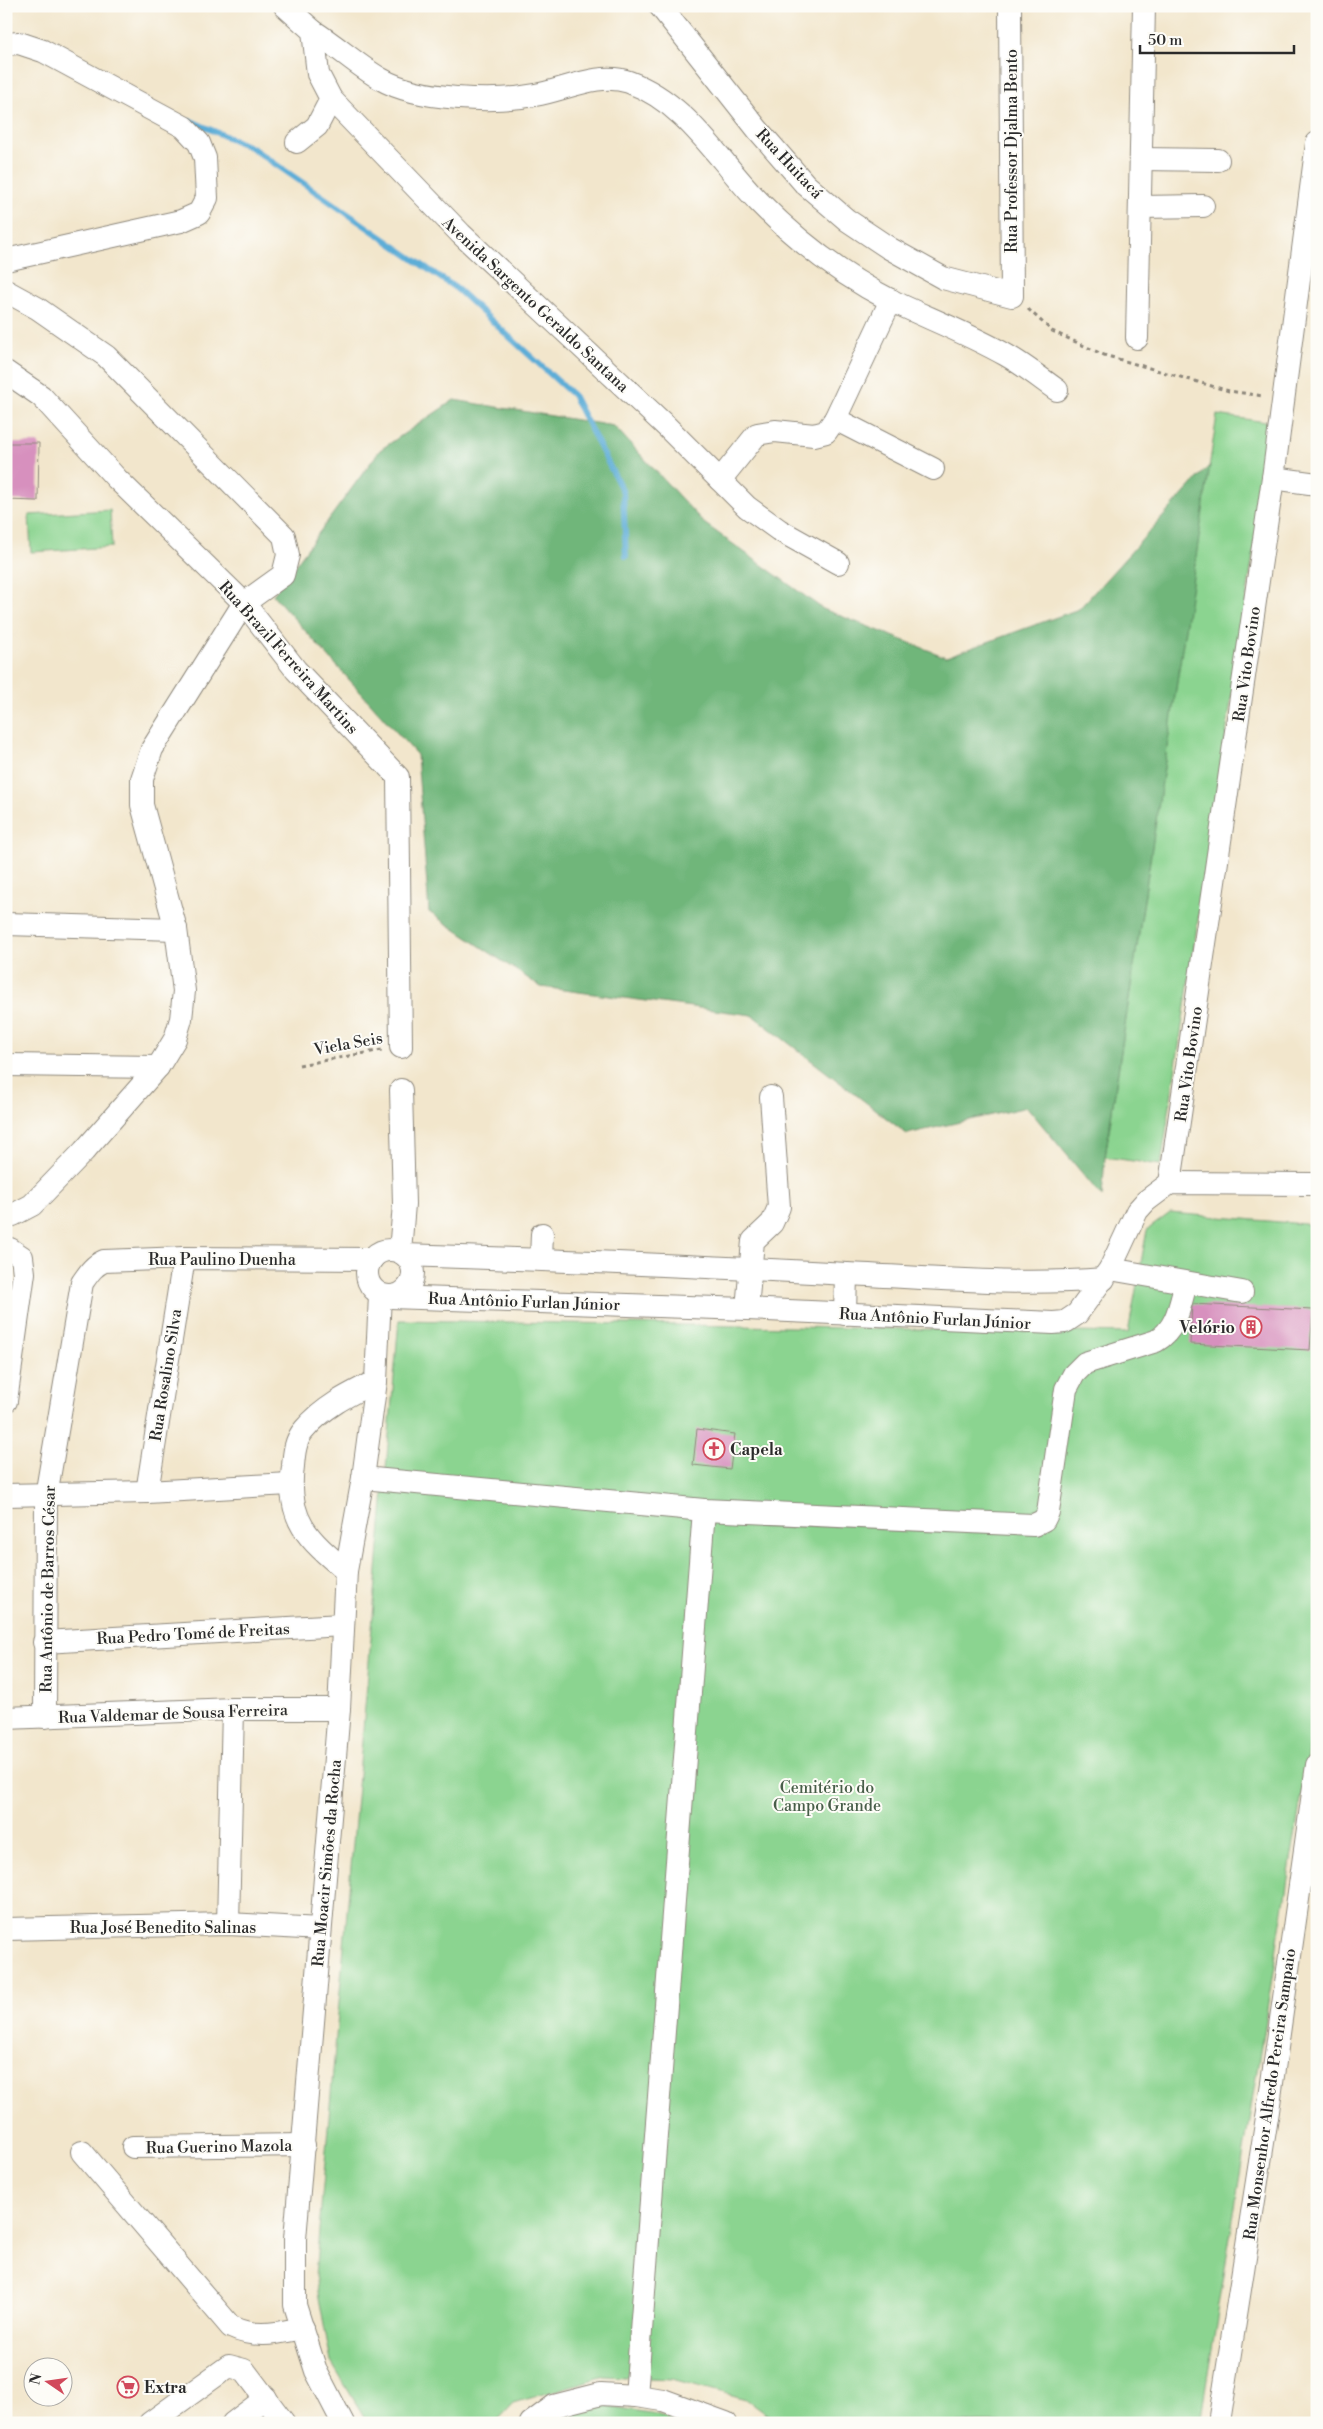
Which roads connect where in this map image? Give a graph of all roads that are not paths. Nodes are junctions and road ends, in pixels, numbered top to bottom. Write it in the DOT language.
graph roads {
  1 [pos="285,6"];
  2 [pos="660,6"];
  3 [pos="1010,6"];
  4 [pos="1144,6"];
  5 [pos="313,31"];
  6 [pos="6,44"];
  7 [pos="331,99"];
  8 [pos="297,142"];
  9 [pos="1317,143"];
  10 [pos="1141,159"];
  11 [pos="1218,160"];
  12 [pos="1203,206"];
  13 [pos="1140,207"];
  14 [pos="6,260"];
  15 [pos="6,291"];
  16 [pos="1012,296"];
  17 [pos="891,300"];
  18 [pos="1137,338"];
  19 [pos="6,372"];
  20 [pos="1057,390"];
  21 [pos="835,419"];
  22 [pos="932,469"];
  23 [pos="1273,478"];
  24 [pos="720,480"];
  25 [pos="1317,484"];
  26 [pos="838,563"];
  27 [pos="244,603"];
  28 [pos="6,924"];
  29 [pos="176,929"];
  30 [pos="401,1047"];
  31 [pos="6,1065"];
  32 [pos="158,1067"];
  33 [pos="401,1090"];
  34 [pos="771,1097"];
  35 [pos="1170,1183"];
  36 [pos="1317,1184"];
  37 [pos="6,1216"];
  38 [pos="542,1234"];
  39 [pos="6,1250"];
  40 [pos="402,1254"];
  41 [pos="184,1258"];
  42 [pos="372,1259"];
  43 [pos="541,1259"];
  44 [pos="750,1270"];
  45 [pos="846,1274"];
  46 [pos="1107,1274"];
  47 [pos="82,1283"];
  48 [pos="1186,1284"];
  49 [pos="1242,1292"];
  50 [pos="385,1296"];
  51 [pos="747,1309"];
  52 [pos="845,1314"];
  53 [pos="376,1381"];
  54 [pos="6,1401"];
  55 [pos="363,1478"];
  56 [pos="290,1484"];
  57 [pos="147,1492"];
  58 [pos="6,1495"];
  59 [pos="46,1496"];
  60 [pos="704,1510"];
  61 [pos="346,1571"];
  62 [pos="342,1625"];
  63 [pos="44,1642"];
  64 [pos="233,1709"];
  65 [pos="339,1709"];
  66 [pos="6,1718"];
  67 [pos="46,1718"];
  68 [pos="1317,1765"];
  69 [pos="228,1924"];
  70 [pos="6,1929"];
  71 [pos="320,1929"];
  72 [pos="304,2145"];
  73 [pos="133,2147"];
  74 [pos="82,2152"];
  75 [pos="303,2328"];
  76 [pos="636,2396"];
  77 [pos="266,2398"];
  78 [pos="150,2423"];
  79 [pos="232,2423"];
  80 [pos="284,2423"];
  81 [pos="343,2423"];
  82 [pos="531,2423"];
  83 [pos="726,2423"];
  84 [pos="1219,2423"];
  1 -- 5 [label="street"];
  2 -- 16 [label="street, Rua Huitacá"];
  3 -- 16 [label="street, Rua Professor Djalma Bento"];
  4 -- 10 [label="street"];
  5 -- 7 [label="street, Avenida Sargento Geraldo Santana"];
  5 -- 17 [label="street"];
  6 -- 14 [label="street"];
  7 -- 8 [label="street"];
  7 -- 24 [label="street, Avenida Sargento Geraldo Santana"];
  9 -- 23 [label="street, Rua Vito Bovino"];
  10 -- 11 [label="street"];
  10 -- 13 [label="street"];
  12 -- 13 [label="street"];
  13 -- 18 [label="street"];
  15 -- 27 [label="street"];
  17 -- 20 [label="street"];
  17 -- 21 [label="street"];
  19 -- 27 [label="street, Rua Brazil Ferreira Martins"];
  21 -- 22 [label="street"];
  21 -- 24 [label="street"];
  23 -- 25 [label="street"];
  23 -- 35 [label="street, Rua Vito Bovino"];
  24 -- 26 [label="street, Avenida Sargento Geraldo Santana"];
  27 -- 29 [label="street"];
  27 -- 30 [label="street, Rua Brazil Ferreira Martins"];
  28 -- 29 [label="street"];
  29 -- 32 [label="street"];
  31 -- 32 [label="street"];
  32 -- 37 [label="street"];
  33 -- 40 [label="street"];
  34 -- 44 [label="street"];
  35 -- 36 [label="street"];
  35 -- 46 [label="street, Rua Antônio Furlan Júnior"];
  38 -- 43 [label="street"];
  39 -- 54 [label="street"];
  40 -- 42 [label="street"];
  40 -- 43 [label="street"];
  40 -- 50 [label="street"];
  41 -- 42 [label="street, Rua Paulino Duenha"];
  41 -- 47 [label="street, Rua Paulino Duenha"];
  41 -- 57 [label="street, Rua Rosalino Silva"];
  42 -- 50 [label="street"];
  43 -- 44 [label="street"];
  44 -- 45 [label="street"];
  44 -- 51 [label="street"];
  45 -- 46 [label="street"];
  45 -- 52 [label="street"];
  46 -- 48 [label="street"];
  46 -- 52 [label="street, Rua Antônio Furlan Júnior"];
  47 -- 59 [label="street, Rua Antônio de Barros César"];
  48 -- 49 [label="street"];
  48 -- 60 [label="street"];
  50 -- 51 [label="street, Rua Antônio Furlan Júnior"];
  50 -- 53 [label="street, Rua Moacir Simões da Rocha"];
  51 -- 52 [label="street, Rua Antônio Furlan Júnior"];
  53 -- 55 [label="street, Rua Moacir Simões da Rocha"];
  53 -- 56 [label="street"];
  55 -- 60 [label="street"];
  55 -- 61 [label="street, Rua Moacir Simões da Rocha"];
  56 -- 57 [label="street"];
  56 -- 61 [label="street"];
  57 -- 59 [label="street"];
  58 -- 59 [label="street"];
  59 -- 63 [label="street, Rua Antônio de Barros César"];
  60 -- 76 [label="street"];
  61 -- 62 [label="street, Rua Moacir Simões da Rocha"];
  62 -- 63 [label="street, Rua Pedro Tomé de Freitas"];
  62 -- 65 [label="street, Rua Moacir Simões da Rocha"];
  63 -- 67 [label="street, Rua Antônio de Barros César"];
  64 -- 65 [label="street, Rua Valdemar de Sousa Ferreira"];
  64 -- 67 [label="street, Rua Valdemar de Sousa Ferreira"];
  64 -- 69 [label="street"];
  65 -- 71 [label="street, Rua Moacir Simões da Rocha"];
  66 -- 67 [label="street, Rua Valdemar de Sousa Ferreira"];
  68 -- 84 [label="street, Rua Monsenhor Alfredo Pereira Sampaio"];
  69 -- 70 [label="street, Rua José Benedito Salinas"];
  69 -- 71 [label="street, Rua José Benedito Salinas"];
  71 -- 72 [label="street, Rua Moacir Simões da Rocha"];
  72 -- 73 [label="street, Rua Guerino Mazola"];
  72 -- 75 [label="street, Rua Moacir Simões da Rocha"];
  74 -- 75 [label="street"];
  75 -- 81 [label="street, Rua Moacir Simões da Rocha"];
  76 -- 82 [label="street"];
  76 -- 83 [label="street"];
  77 -- 78 [label="street"];
  77 -- 79 [label="street"];
  77 -- 80 [label="street"];
}
